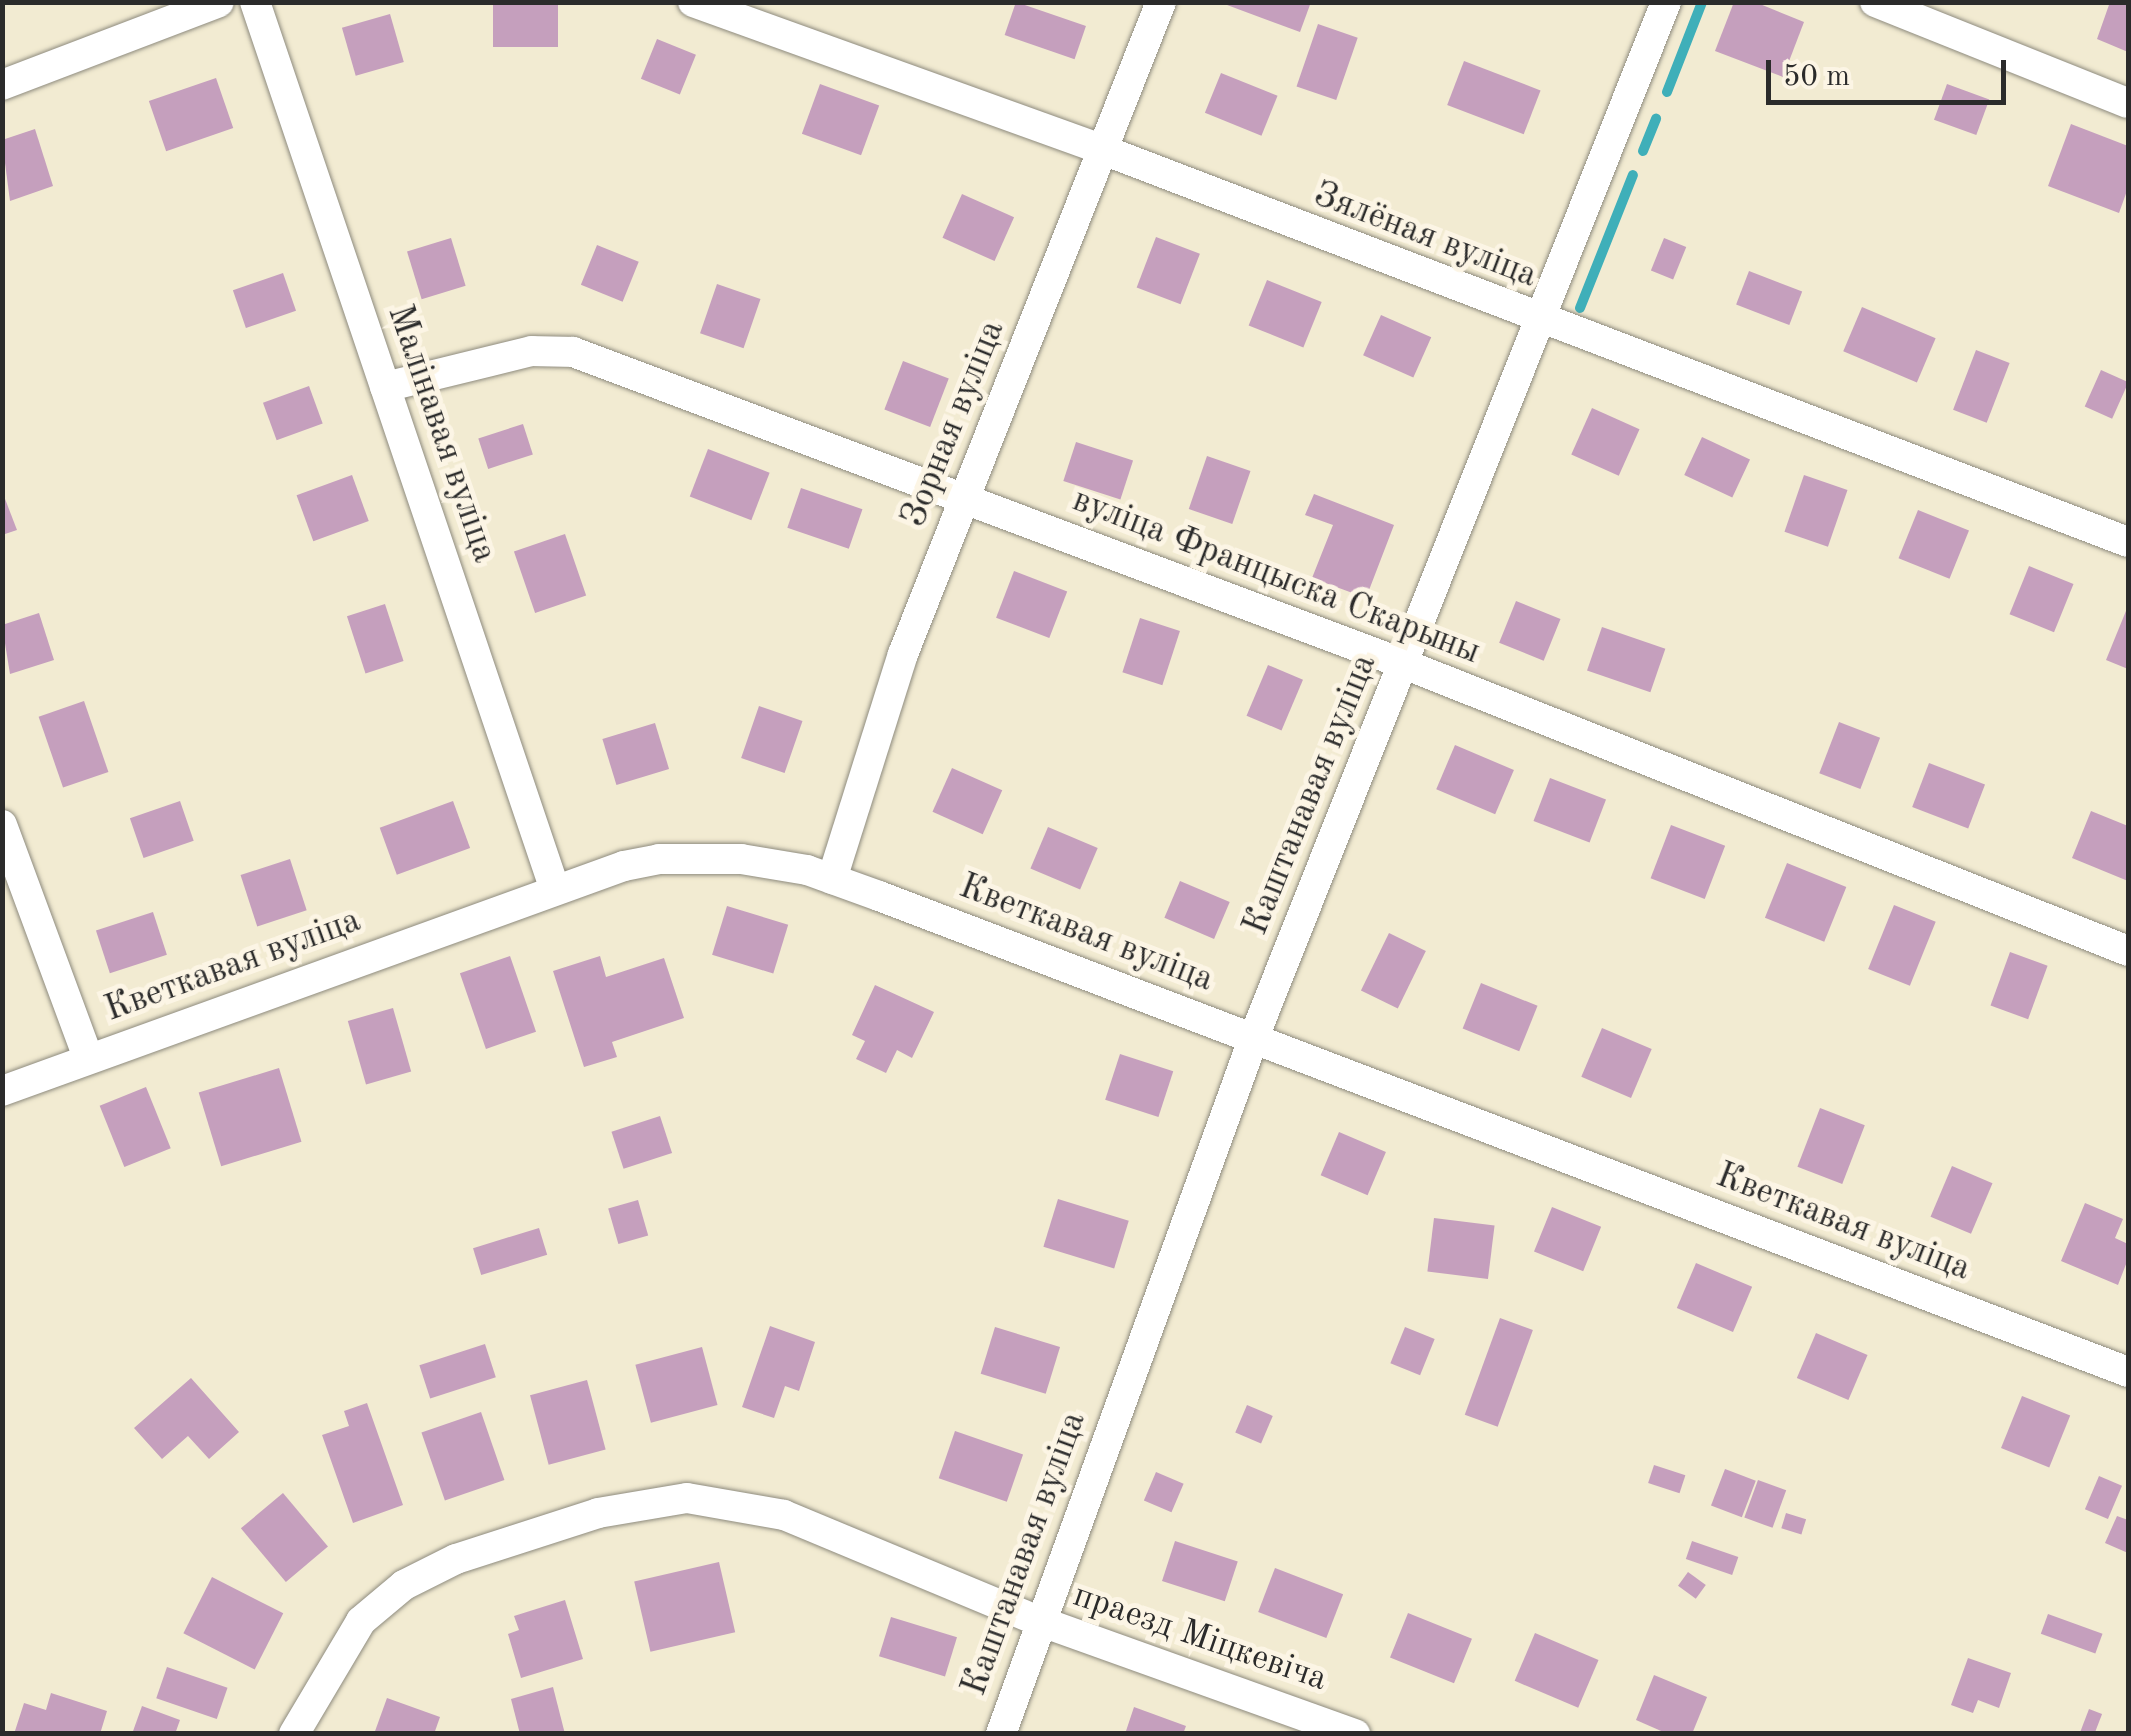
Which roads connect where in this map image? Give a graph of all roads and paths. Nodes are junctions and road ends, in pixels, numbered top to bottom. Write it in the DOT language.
graph roads {
  1 [pos="220,2"];
  2 [pos="255,2"];
  3 [pos="692,2"];
  4 [pos="1161,2"];
  5 [pos="1666,2"];
  6 [pos="1875,2"];
  7 [pos="2,85"];
  8 [pos="2128,102"];
  9 [pos="1106,152"];
  10 [pos="1538,320"];
  11 [pos="385,387"];
  12 [pos="963,498"];
  13 [pos="2128,542"];
  14 [pos="1404,664"];
  15 [pos="2,825"];
  16 [pos="832,879"];
  17 [pos="555,890"];
  18 [pos="2128,951"];
  19 [pos="1254,1037"];
  20 [pos="88,1058"];
  21 [pos="2,1091"];
  22 [pos="2128,1372"];
  23 [pos="1039,1621"];
  24 [pos="294,1734"];
  25 [pos="1002,1734"];
  26 [pos="1355,1734"];
  1 -- 7 [label="street"];
  2 -- 11 [label="street, Малінавая вуліца"];
  3 -- 9 [label="street, Зялёная вуліца"];
  4 -- 9 [label="street, Зорная вуліца"];
  5 -- 10 [label="street, Каштанавая вуліца"];
  6 -- 8 [label="street"];
  9 -- 10 [label="street, Зялёная вуліца"];
  9 -- 12 [label="street, Зорная вуліца"];
  10 -- 13 [label="street, Зялёная вуліца"];
  10 -- 14 [label="street, Каштанавая вуліца"];
  11 -- 12 [label="street, вуліца Францыска Скарыны"];
  11 -- 17 [label="street, Малінавая вуліца"];
  12 -- 14 [label="street, вуліца Францыска Скарыны"];
  12 -- 16 [label="street, Зорная вуліца"];
  14 -- 18 [label="street, вуліца Францыска Скарыны"];
  14 -- 19 [label="street, Каштанавая вуліца"];
  15 -- 20 [label="street"];
  16 -- 17 [label="street, Кветкавая вуліца"];
  16 -- 19 [label="street, Кветкавая вуліца"];
  17 -- 20 [label="street, Кветкавая вуліца"];
  19 -- 22 [label="street, Кветкавая вуліца"];
  19 -- 23 [label="street, Каштанавая вуліца"];
  20 -- 21 [label="street, Кветкавая вуліца"];
  23 -- 24 [label="street, праезд Міцкевіча"];
  23 -- 25 [label="street, Каштанавая вуліца"];
  23 -- 26 [label="street, праезд Міцкевіча"];
}
